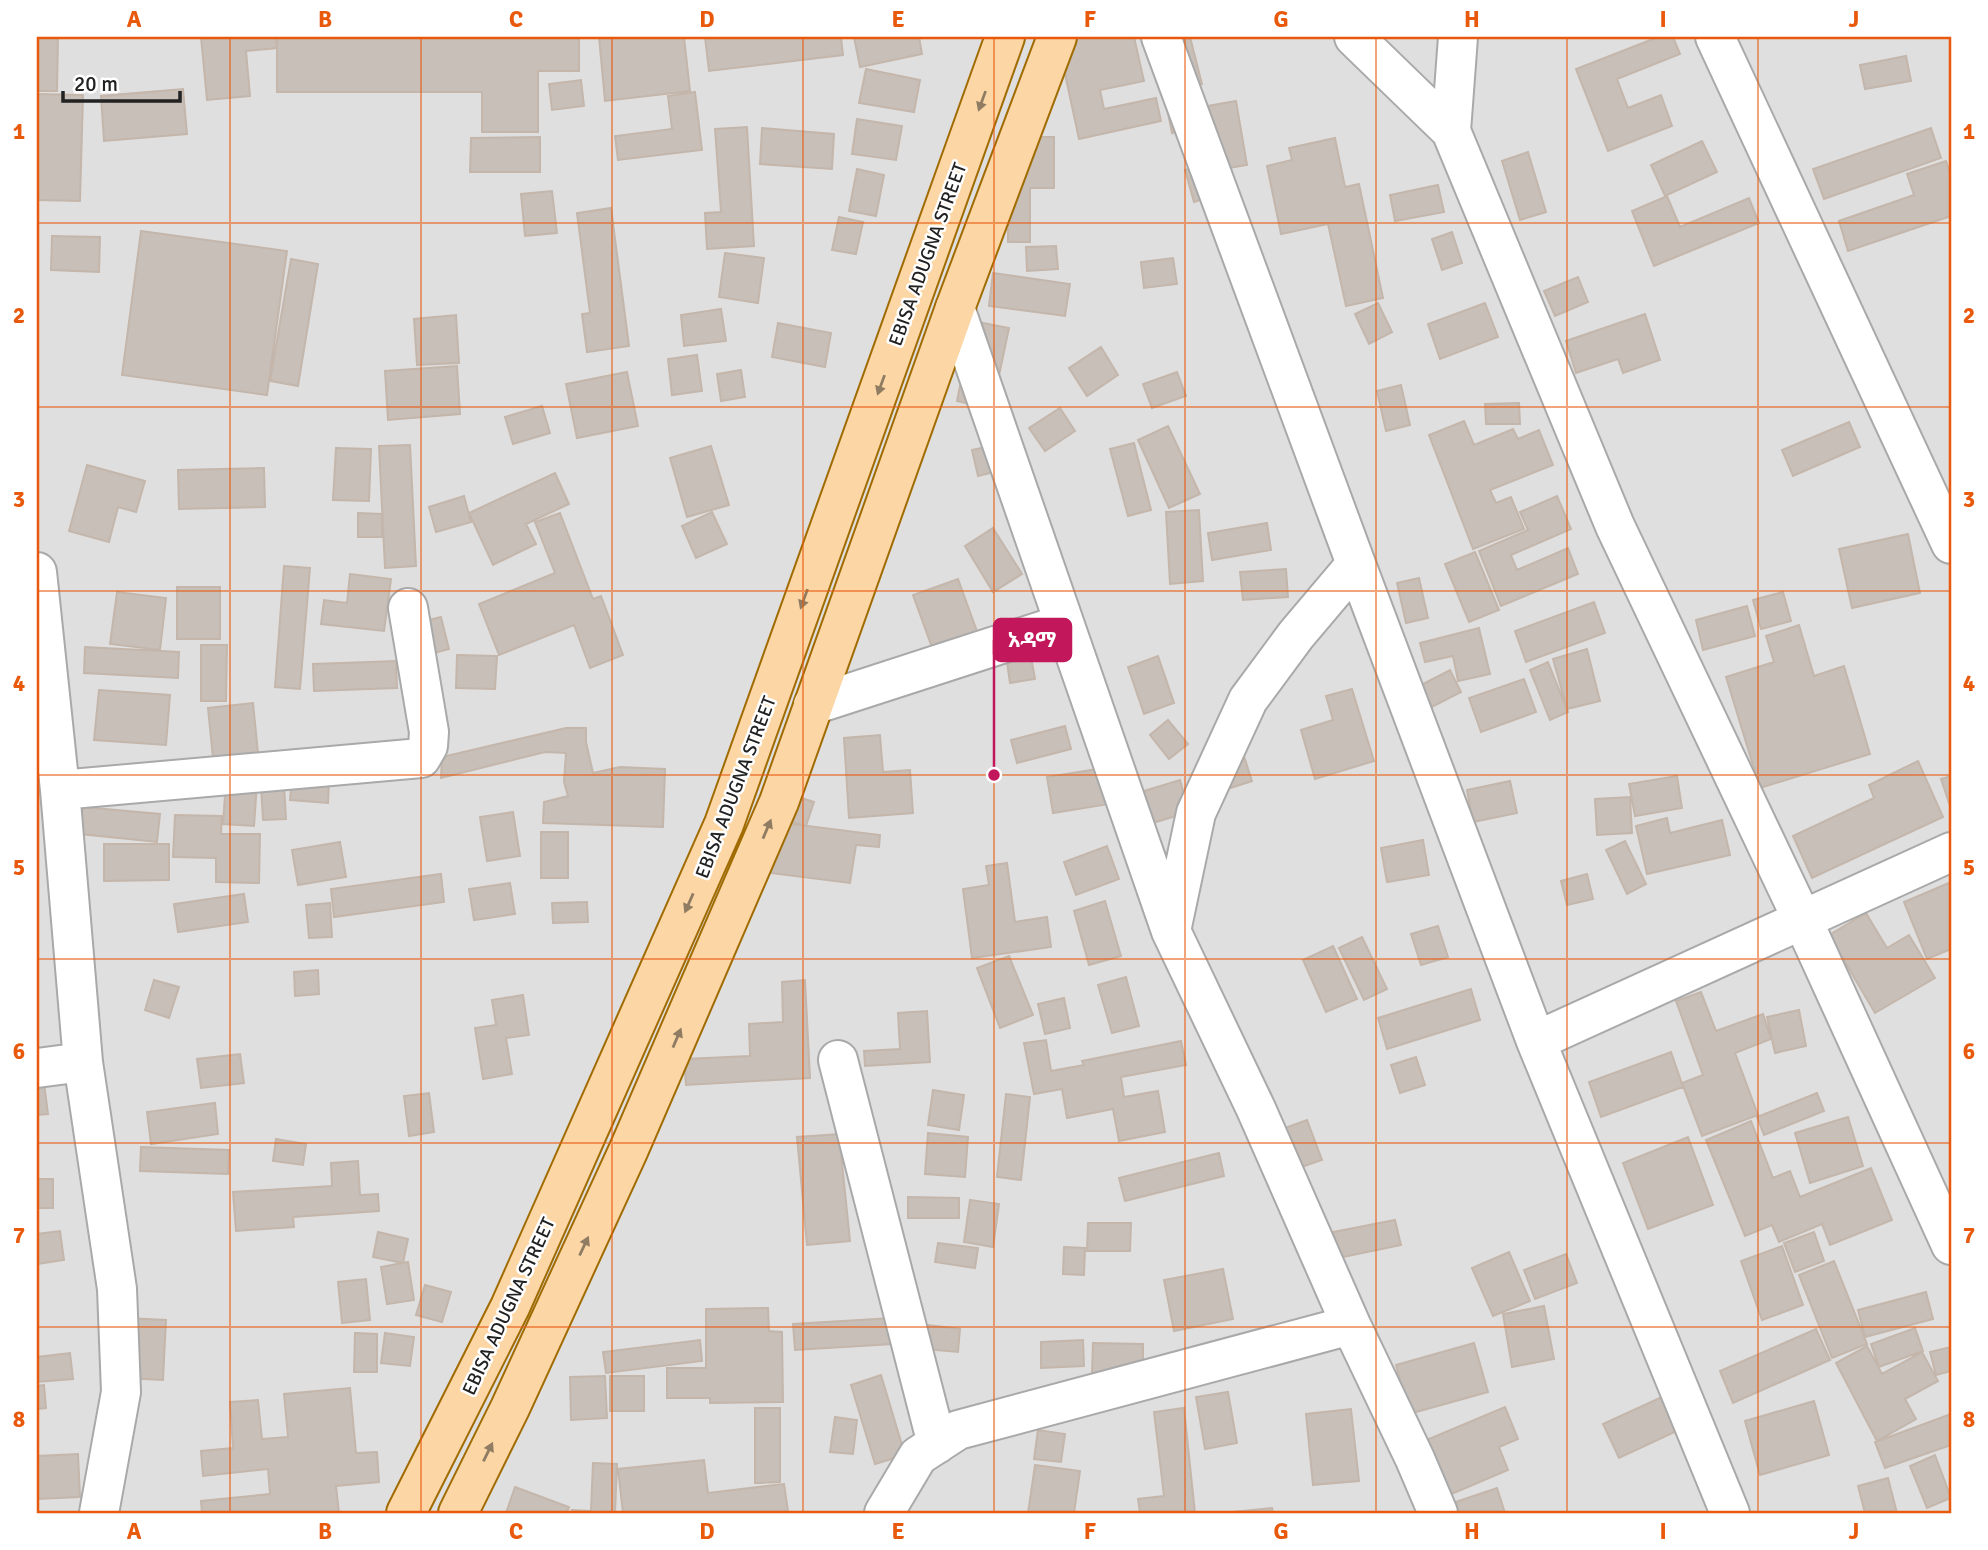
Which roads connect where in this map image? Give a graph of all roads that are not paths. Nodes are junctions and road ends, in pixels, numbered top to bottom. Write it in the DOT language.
graph roads {
  1 [pos="1005,37"];
  2 [pos="1057,37"];
  3 [pos="1161,37"];
  4 [pos="1354,37"];
  5 [pos="1458,37"];
  6 [pos="1715,37"];
  7 [pos="1451,131"];
  8 [pos="955,307"];
  9 [pos="1951,544"];
  10 [pos="1356,564"];
  11 [pos="37,572"];
  12 [pos="408,608"];
  13 [pos="1063,624"];
  14 [pos="813,705"];
  15 [pos="60,790"];
  16 [pos="1951,852"];
  17 [pos="1804,921"];
  18 [pos="1171,931"];
  19 [pos="1536,1041"];
  20 [pos="838,1060"];
  21 [pos="83,1062"];
  22 [pos="37,1068"];
  23 [pos="1951,1245"];
  24 [pos="1351,1325"];
  25 [pos="937,1444"];
  26 [pos="99,1513"];
  27 [pos="406,1513"];
  28 [pos="458,1513"];
  29 [pos="884,1513"];
  30 [pos="1438,1513"];
  31 [pos="1730,1513"];
  1 -- 27 [label="main road, EBISA ADUGNA STREET, one-way"];
  2 -- 8 [label="main road"];
  3 -- 10 [label="street"];
  4 -- 7 [label="street"];
  5 -- 7 [label="street"];
  6 -- 9 [label="street"];
  7 -- 17 [label="street"];
  8 -- 13 [label="street"];
  8 -- 14 [label="main road"];
  10 -- 18 [label="street"];
  10 -- 19 [label="street"];
  11 -- 15 [label="street"];
  12 -- 15 [label="street"];
  13 -- 14 [label="street"];
  13 -- 18 [label="street"];
  28 -- 14 [label="main road, one-way"];
  15 -- 21 [label="street"];
  16 -- 17 [label="street"];
  17 -- 19 [label="street"];
  17 -- 23 [label="street"];
  18 -- 24 [label="street"];
  19 -- 31 [label="street"];
  20 -- 25 [label="street"];
  21 -- 22 [label="street"];
  21 -- 26 [label="street"];
  24 -- 25 [label="street"];
  24 -- 30 [label="street"];
  25 -- 29 [label="street"];
}
